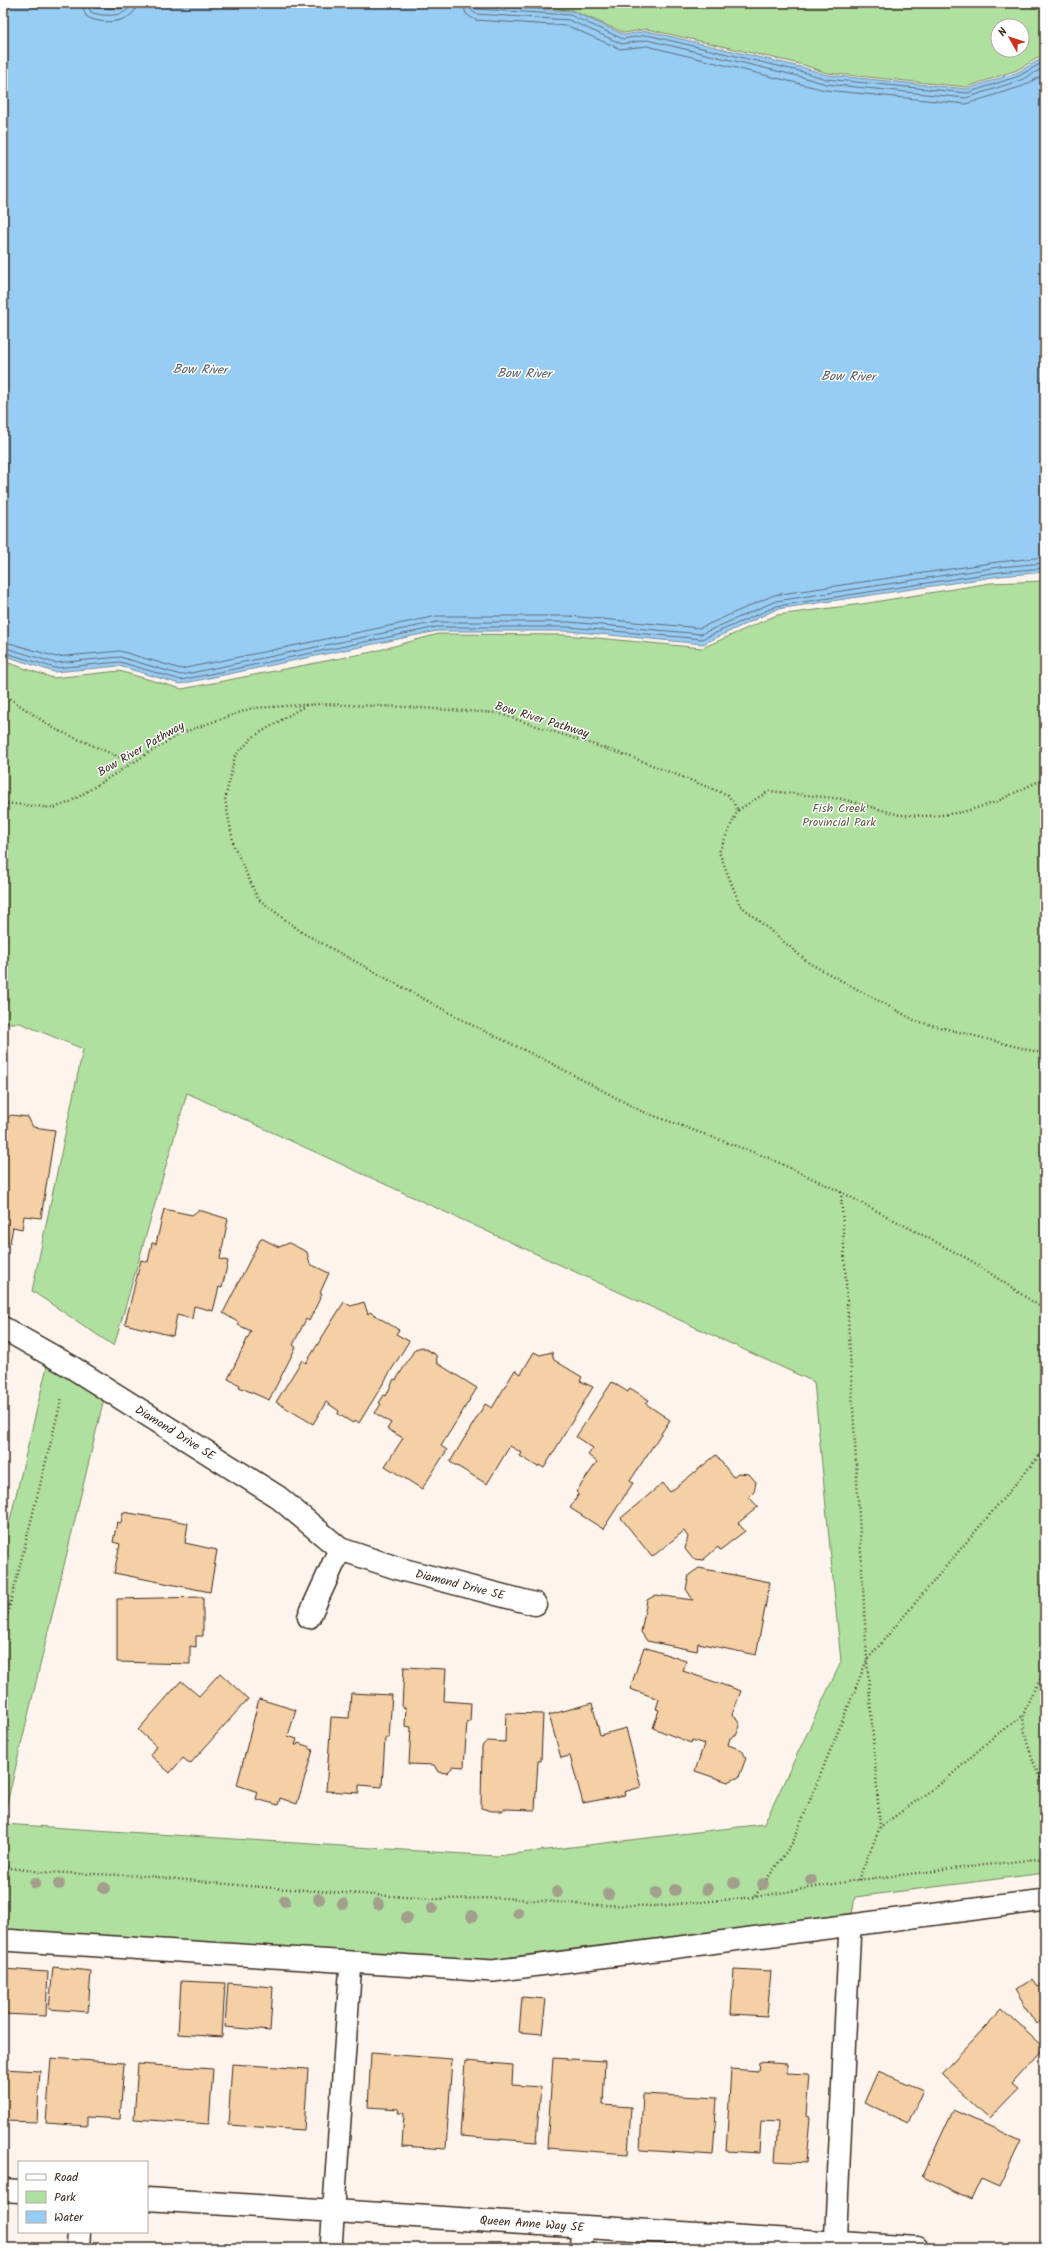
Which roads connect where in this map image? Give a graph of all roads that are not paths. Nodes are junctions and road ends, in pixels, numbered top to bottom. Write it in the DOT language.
graph roads {
  1 [pos="3,1328"];
  2 [pos="340,1549"];
  3 [pos="535,1604"];
  4 [pos="309,1617"];
  5 [pos="1045,1900"];
  6 [pos="850,1925"];
  7 [pos="3,1940"];
  8 [pos="351,1962"];
  9 [pos="3,2190"];
  10 [pos="18,2191"];
  11 [pos="148,2199"];
  12 [pos="334,2210"];
  13 [pos="79,2233"];
  14 [pos="581,2238"];
  15 [pos="835,2245"];
  16 [pos="78,2248"];
  17 [pos="331,2248"];
  18 [pos="917,2248"];
  1 -- 2 [label="street, Diamond Drive SE"];
  2 -- 3 [label="street, Diamond Drive SE"];
  2 -- 4 [label="street"];
  5 -- 6 [label="lane"];
  6 -- 8 [label="lane"];
  6 -- 15 [label="lane"];
  7 -- 8 [label="lane"];
  8 -- 12 [label="lane"];
  9 -- 10 [label="street"];
  11 -- 12 [label="street, Queen Anne Way SE"];
  12 -- 14 [label="street, Queen Anne Way SE"];
  12 -- 17 [label="lane"];
  13 -- 16 [label="street"];
  14 -- 15 [label="street, Queen Anne Way SE"];
  15 -- 18 [label="street, Queen Anne Way SE"];
}
